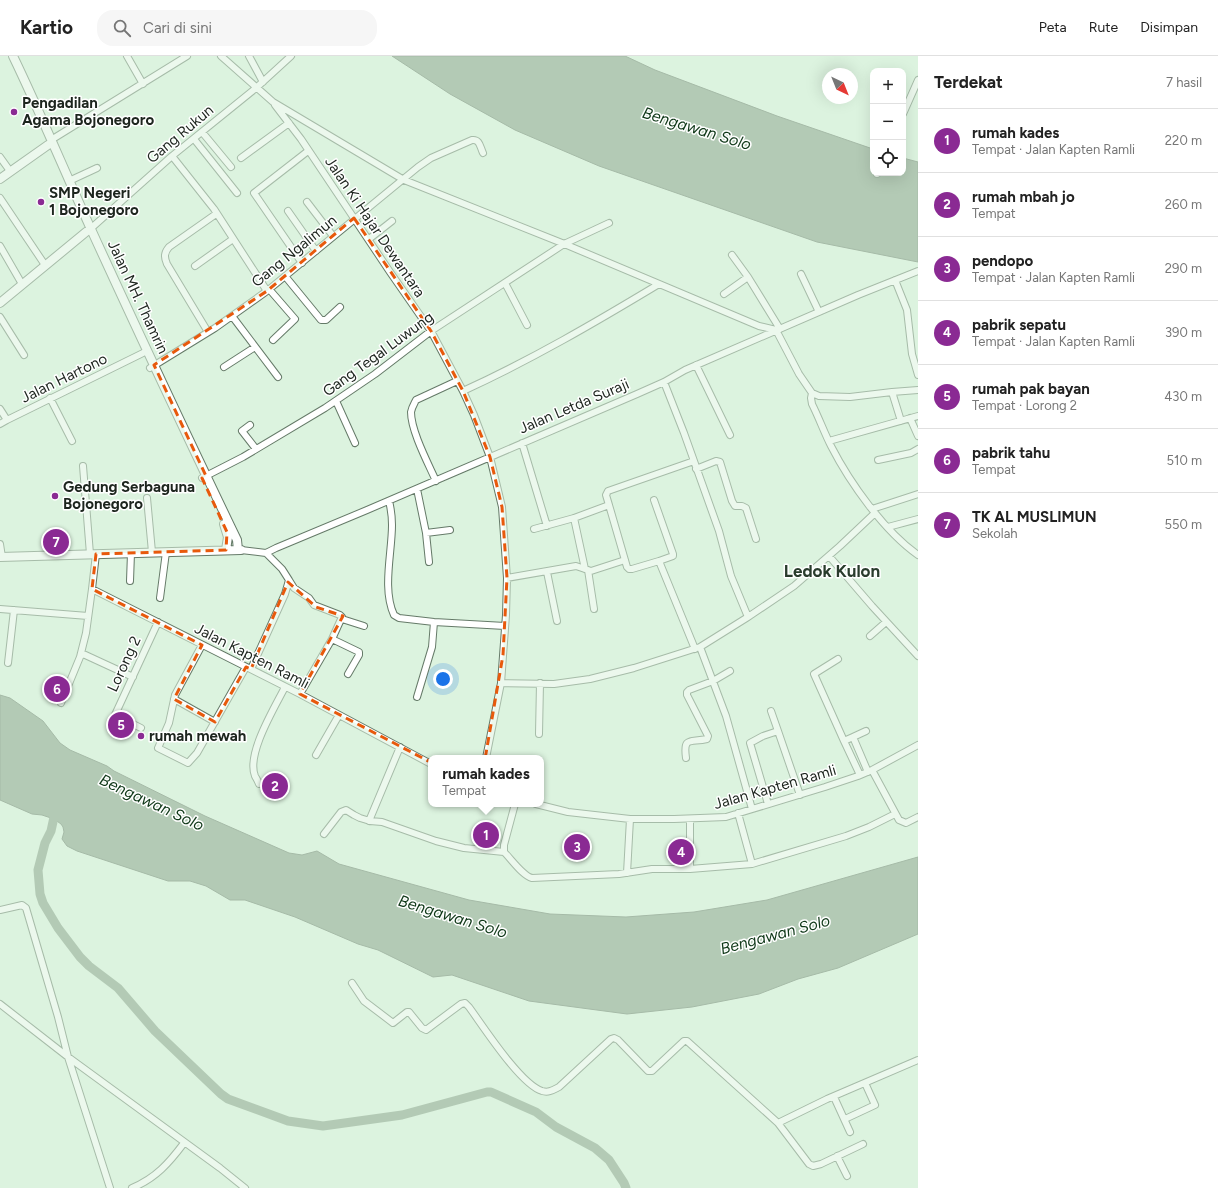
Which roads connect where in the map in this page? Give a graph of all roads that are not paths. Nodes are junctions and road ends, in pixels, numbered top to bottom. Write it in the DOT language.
graph roads {
  1 [pos="7,56"];
  2 [pos="12,56"];
  3 [pos="127,56"];
  4 [pos="186,56"];
  5 [pos="221,56"];
  6 [pos="249,56"];
  7 [pos="291,56"];
  8 [pos="918,80"];
  9 [pos="263,82"];
  10 [pos="143,84"];
  11 [pos="256,88"];
  12 [pos="273,102"];
  13 [pos="906,107"];
  14 [pos="36,110"];
  15 [pos="289,123"];
  16 [pos="202,132"];
  17 [pos="194,139"];
  18 [pos="51,143"];
  19 [pos="308,151"];
  20 [pos="483,153"];
  21 [pos="172,156"];
  22 [pos="0,157"];
  23 [pos="241,158"];
  24 [pos="231,167"];
  25 [pos="97,168"];
  26 [pos="10,171"];
  27 [pos="0,178"];
  28 [pos="404,180"];
  29 [pos="69,181"];
  30 [pos="237,192"];
  31 [pos="0,198"];
  32 [pos="307,202"];
  33 [pos="288,211"];
  34 [pos="216,214"];
  35 [pos="354,218"];
  36 [pos="392,221"];
  37 [pos="609,222"];
  38 [pos="88,230"];
  39 [pos="333,236"];
  40 [pos="233,239"];
  41 [pos="369,239"];
  42 [pos="564,244"];
  43 [pos="0,246"];
  44 [pos="316,251"];
  45 [pos="732,255"];
  46 [pos="302,263"];
  47 [pos="45,265"];
  48 [pos="195,266"];
  49 [pos="918,271"];
  50 [pos="801,274"];
  51 [pos="285,276"];
  52 [pos="748,277"];
  53 [pos="895,280"];
  54 [pos="505,283"];
  55 [pos="22,284"];
  56 [pos="660,284"];
  57 [pos="268,290"];
  58 [pos="724,294"];
  59 [pos="0,303"];
  60 [pos="340,307"];
  61 [pos="819,312"];
  62 [pos="232,316"];
  63 [pos="0,317"];
  64 [pos="527,325"];
  65 [pos="778,330"];
  66 [pos="431,331"];
  67 [pos="208,332"];
  68 [pos="273,340"];
  69 [pos="255,347"];
  70 [pos="143,353"];
  71 [pos="24,355"];
  72 [pos="696,365"];
  73 [pos="152,367"];
  74 [pos="224,367"];
  75 [pos="918,375"];
  76 [pos="278,377"];
  77 [pos="457,381"];
  78 [pos="664,382"];
  79 [pos="918,390"];
  80 [pos="463,391"];
  81 [pos="892,392"];
  82 [pos="812,394"];
  83 [pos="50,398"];
  84 [pos="336,401"];
  85 [pos="0,409"];
  86 [pos="918,416"];
  87 [pos="910,418"];
  88 [pos="7,420"];
  89 [pos="901,420"];
  90 [pos="0,424"];
  91 [pos="250,425"];
  92 [pos="730,435"];
  93 [pos="918,436"];
  94 [pos="72,441"];
  95 [pos="829,441"];
  96 [pos="355,443"];
  97 [pos="522,443"];
  98 [pos="256,449"];
  99 [pos="918,449"];
  100 [pos="490,457"];
  101 [pos="878,460"];
  102 [pos="694,461"];
  103 [pos="82,466"];
  104 [pos="696,469"];
  105 [pos="204,477"];
  106 [pos="436,481"];
  107 [pos="417,489"];
  108 [pos="918,494"];
  109 [pos="147,498"];
  110 [pos="654,500"];
  111 [pos="389,501"];
  112 [pos="609,505"];
  113 [pos="873,511"];
  114 [pos="574,518"];
  115 [pos="918,520"];
  116 [pos="547,526"];
  117 [pos="888,527"];
  118 [pos="534,529"];
  119 [pos="450,530"];
  120 [pos="426,533"];
  121 [pos="231,538"];
  122 [pos="756,539"];
  123 [pos="0,544"];
  124 [pos="226,550"];
  125 [pos="239,550"];
  126 [pos="152,552"];
  127 [pos="166,552"];
  128 [pos="268,552"];
  129 [pos="132,553"];
  130 [pos="93,554"];
  131 [pos="918,555"];
  132 [pos="829,556"];
  133 [pos="1,557"];
  134 [pos="625,560"];
  135 [pos="659,561"];
  136 [pos="429,562"];
  137 [pos="587,570"];
  138 [pos="547,572"];
  139 [pos="507,578"];
  140 [pos="289,580"];
  141 [pos="130,581"];
  142 [pos="92,589"];
  143 [pos="160,598"];
  144 [pos="0,609"];
  145 [pos="594,609"];
  146 [pos="14,610"];
  147 [pos="88,616"];
  148 [pos="748,617"];
  149 [pos="342,619"];
  150 [pos="557,621"];
  151 [pos="158,622"];
  152 [pos="434,622"];
  153 [pos="886,622"];
  154 [pos="364,626"];
  155 [pos="505,626"];
  156 [pos="870,636"];
  157 [pos="332,640"];
  158 [pos="202,645"];
  159 [pos="697,648"];
  160 [pos="81,653"];
  161 [pos="918,656"];
  162 [pos="838,659"];
  163 [pos="8,663"];
  164 [pos="249,668"];
  165 [pos="730,671"];
  166 [pos="348,674"];
  167 [pos="133,677"];
  168 [pos="713,680"];
  169 [pos="501,682"];
  170 [pos="540,684"];
  171 [pos="285,687"];
  172 [pos="300,694"];
  173 [pos="418,697"];
  174 [pos="174,699"];
  175 [pos="61,703"];
  176 [pos="771,711"];
  177 [pos="340,715"];
  178 [pos="215,722"];
  179 [pos="140,728"];
  180 [pos="778,731"];
  181 [pos="866,731"];
  182 [pos="539,734"];
  183 [pos="853,737"];
  184 [pos="844,741"];
  185 [pos="918,745"];
  186 [pos="400,747"];
  187 [pos="316,755"];
  188 [pos="487,755"];
  189 [pos="686,758"];
  190 [pos="428,762"];
  191 [pos="870,771"];
  192 [pos="860,775"];
  193 [pos="260,784"];
  194 [pos="800,795"];
  195 [pos="768,804"];
  196 [pos="544,806"];
  197 [pos="514,807"];
  198 [pos="752,809"];
  199 [pos="738,813"];
  200 [pos="895,814"];
  201 [pos="918,817"];
  202 [pos="630,819"];
  203 [pos="690,819"];
  204 [pos="369,821"];
  205 [pos="324,834"];
  206 [pos="504,852"];
  207 [pos="752,864"];
  208 [pos="690,870"];
  209 [pos="627,873"];
  210 [pos="0,910"];
  211 [pos="352,983"];
  212 [pos="0,1004"];
  213 [pos="68,1057"];
  214 [pos="918,1060"];
  215 [pos="866,1083"];
  216 [pos="834,1097"];
  217 [pos="845,1119"];
  218 [pos="778,1123"];
  219 [pos="850,1132"];
  220 [pos="184,1143"];
  221 [pos="863,1144"];
  222 [pos="837,1156"];
  223 [pos="846,1176"];
  224 [pos="110,1188"];
  225 [pos="132,1188"];
  226 [pos="245,1188"];
  1 -- 14 [label="main road, Jalan MH. Thamrin"];
  2 -- 14 [label="main road, Jalan MH. Thamrin"];
  3 -- 10 [label="street"];
  4 -- 10 [label="street"];
  5 -- 11 [label="street"];
  6 -- 9 [label="street"];
  7 -- 9 [label="street, Gang Rukun"];
  8 -- 13 [label="street"];
  9 -- 11 [label="street, Gang Rukun"];
  10 -- 18 [label="street"];
  11 -- 12 [label="street"];
  11 -- 16 [label="street, Gang Rukun"];
  12 -- 15 [label="street, Jalan Ki Hajar Dewantara"];
  12 -- 28 [label="street"];
  14 -- 18 [label="main road, Jalan MH. Thamrin"];
  15 -- 19 [label="street, Jalan Ki Hajar Dewantara"];
  15 -- 23 [label="street"];
  16 -- 17 [label="street, Gang Rukun"];
  16 -- 24 [label="street"];
  17 -- 21 [label="street, Gang Rukun"];
  17 -- 30 [label="street"];
  18 -- 26 [label="main road"];
  18 -- 29 [label="main road, Jalan MH. Thamrin"];
  18 -- 38 [label="main road, Jalan MH. Thamrin"];
  19 -- 35 [label="street, Jalan Ki Hajar Dewantara"];
  19 -- 46 [label="street"];
  20 -- 28 [label="street, Gang Ngalimun"];
  21 -- 34 [label="street"];
  21 -- 38 [label="street, Gang Rukun"];
  22 -- 26 [label="street"];
  25 -- 29 [label="street"];
  26 -- 27 [label="main road"];
  28 -- 35 [label="street, Gang Ngalimun"];
  28 -- 42 [label="street"];
  29 -- 38 [label="main road, Jalan MH. Thamrin"];
  31 -- 47 [label="street"];
  32 -- 39 [label="street"];
  33 -- 44 [label="street"];
  34 -- 40 [label="street"];
  34 -- 67 [label="street"];
  35 -- 39 [label="street, Gang Ngalimun"];
  35 -- 41 [label="street, Jalan Ki Hajar Dewantara"];
  36 -- 41 [label="street"];
  37 -- 42 [label="street, Gang Tegal Luwung"];
  38 -- 47 [label="main road"];
  38 -- 70 [label="main road, Jalan MH. Thamrin"];
  38 -- 73 [label="main road, Jalan MH. Thamrin"];
  39 -- 44 [label="street, Gang Ngalimun"];
  40 -- 48 [label="street"];
  40 -- 57 [label="street"];
  41 -- 66 [label="street, Jalan Ki Hajar Dewantara"];
  42 -- 54 [label="street, Gang Tegal Luwung"];
  42 -- 56 [label="street"];
  43 -- 55 [label="street"];
  44 -- 46 [label="street, Gang Ngalimun"];
  45 -- 52 [label="street"];
  46 -- 51 [label="street, Gang Ngalimun"];
  47 -- 55 [label="main road"];
  49 -- 53 [label="street, Jalan Letda Suraji"];
  50 -- 61 [label="street"];
  51 -- 57 [label="street, Gang Ngalimun"];
  51 -- 60 [label="street"];
  52 -- 58 [label="street"];
  52 -- 65 [label="street"];
  53 -- 61 [label="street, Jalan Letda Suraji"];
  53 -- 75 [label="street"];
  54 -- 64 [label="street"];
  54 -- 66 [label="street, Gang Tegal Luwung"];
  55 -- 59 [label="main road"];
  56 -- 65 [label="street"];
  56 -- 80 [label="street"];
  57 -- 62 [label="street, Gang Ngalimun"];
  57 -- 68 [label="street"];
  61 -- 65 [label="street, Jalan Letda Suraji"];
  62 -- 67 [label="street, Gang Ngalimun"];
  62 -- 69 [label="street"];
  63 -- 71 [label="street"];
  65 -- 72 [label="street, Jalan Letda Suraji"];
  65 -- 82 [label="street"];
  66 -- 77 [label="street, Jalan Ki Hajar Dewantara"];
  66 -- 84 [label="street, Gang Tegal Luwung"];
  67 -- 73 [label="street, Gang Ngalimun"];
  69 -- 74 [label="street"];
  69 -- 76 [label="street"];
  70 -- 73 [label="main road, Jalan MH. Thamrin"];
  70 -- 83 [label="street, Jalan Hartono"];
  72 -- 78 [label="street, Jalan Letda Suraji"];
  72 -- 92 [label="street"];
  73 -- 105 [label="main road, Jalan MH. Thamrin"];
  77 -- 80 [label="street, Jalan Ki Hajar Dewantara"];
  77 -- 106 [label="street"];
  78 -- 97 [label="street, Jalan Letda Suraji"];
  78 -- 102 [label="street"];
  79 -- 81 [label="street"];
  80 -- 100 [label="street, Jalan Ki Hajar Dewantara"];
  81 -- 82 [label="street"];
  81 -- 89 [label="street"];
  82 -- 95 [label="street"];
  83 -- 88 [label="street, Jalan Hartono"];
  83 -- 94 [label="street"];
  84 -- 96 [label="street"];
  84 -- 98 [label="street, Gang Tegal Luwung"];
  85 -- 88 [label="street"];
  86 -- 87 [label="street"];
  87 -- 89 [label="street"];
  87 -- 93 [label="street"];
  88 -- 90 [label="street, Jalan Hartono"];
  89 -- 95 [label="street"];
  91 -- 98 [label="street"];
  95 -- 113 [label="street"];
  97 -- 100 [label="street, Jalan Letda Suraji"];
  97 -- 116 [label="street"];
  98 -- 105 [label="street, Gang Tegal Luwung"];
  99 -- 101 [label="street"];
  100 -- 106 [label="street, Jalan Letda Suraji"];
  100 -- 139 [label="street, Jalan Ki Hajar Dewantara"];
  102 -- 104 [label="street"];
  102 -- 112 [label="street"];
  103 -- 130 [label="street"];
  104 -- 122 [label="street"];
  104 -- 148 [label="street"];
  105 -- 121 [label="main road, Jalan MH. Thamrin"];
  106 -- 107 [label="street, Jalan Letda Suraji"];
  107 -- 111 [label="street, Jalan Letda Suraji"];
  107 -- 120 [label="street"];
  108 -- 113 [label="street"];
  109 -- 126 [label="street"];
  110 -- 135 [label="street"];
  111 -- 128 [label="street, Jalan Letda Suraji"];
  111 -- 152 [label="street"];
  112 -- 114 [label="street"];
  112 -- 134 [label="street"];
  113 -- 117 [label="street"];
  113 -- 132 [label="street"];
  114 -- 116 [label="street"];
  114 -- 137 [label="street"];
  115 -- 117 [label="street"];
  116 -- 118 [label="street"];
  117 -- 131 [label="street"];
  119 -- 120 [label="street"];
  120 -- 136 [label="street"];
  121 -- 124 [label="main road, Jalan MH. Thamrin"];
  121 -- 125 [label="main road, Jalan MH. Thamrin"];
  123 -- 133 [label="street"];
  124 -- 125 [label="main road"];
  124 -- 127 [label="main road"];
  125 -- 128 [label="street, Jalan Letda Suraji"];
  126 -- 127 [label="main road"];
  126 -- 129 [label="main road"];
  127 -- 143 [label="street"];
  128 -- 140 [label="street"];
  129 -- 130 [label="main road"];
  129 -- 141 [label="street"];
  130 -- 133 [label="main road"];
  130 -- 142 [label="street"];
  132 -- 148 [label="street"];
  132 -- 153 [label="street"];
  134 -- 135 [label="street"];
  134 -- 137 [label="street"];
  135 -- 159 [label="street"];
  137 -- 138 [label="street"];
  137 -- 145 [label="street"];
  138 -- 139 [label="street"];
  138 -- 150 [label="street"];
  139 -- 155 [label="street, Jalan Ki Hajar Dewantara"];
  140 -- 149 [label="street"];
  140 -- 164 [label="street"];
  142 -- 147 [label="street"];
  142 -- 151 [label="street, Jalan Kapten Ramli"];
  144 -- 146 [label="street"];
  146 -- 147 [label="street"];
  146 -- 163 [label="street"];
  147 -- 160 [label="street"];
  148 -- 159 [label="street"];
  149 -- 154 [label="street"];
  149 -- 157 [label="street"];
  151 -- 158 [label="street, Jalan Kapten Ramli"];
  151 -- 167 [label="street, Lorong 2"];
  152 -- 155 [label="street"];
  152 -- 173 [label="street"];
  153 -- 156 [label="street"];
  153 -- 161 [label="street"];
  155 -- 169 [label="street, Jalan Ki Hajar Dewantara"];
  157 -- 166 [label="street"];
  157 -- 172 [label="street"];
  158 -- 164 [label="street, Jalan Kapten Ramli"];
  158 -- 174 [label="street"];
  159 -- 168 [label="street"];
  159 -- 170 [label="street"];
  160 -- 167 [label="street"];
  160 -- 175 [label="street"];
  162 -- 184 [label="street"];
  164 -- 171 [label="street, Jalan Kapten Ramli"];
  164 -- 178 [label="street"];
  165 -- 168 [label="street"];
  167 -- 179 [label="street, Lorong 2"];
  168 -- 189 [label="street"];
  168 -- 198 [label="street"];
  169 -- 170 [label="street"];
  169 -- 188 [label="street, Jalan Ki Hajar Dewantara"];
  170 -- 182 [label="street"];
  171 -- 172 [label="street, Jalan Kapten Ramli"];
  171 -- 193 [label="street"];
  172 -- 177 [label="street, Jalan Kapten Ramli"];
  174 -- 178 [label="street"];
  174 -- 178 [label="street"];
  176 -- 180 [label="street"];
  177 -- 186 [label="street, Jalan Kapten Ramli"];
  177 -- 187 [label="street"];
  180 -- 194 [label="street"];
  180 -- 195 [label="street"];
  181 -- 183 [label="street"];
  183 -- 184 [label="street"];
  183 -- 191 [label="street"];
  184 -- 192 [label="street"];
  185 -- 191 [label="street, Jalan Kapten Ramli"];
  186 -- 190 [label="street, Jalan Kapten Ramli"];
  186 -- 204 [label="street"];
  191 -- 192 [label="street, Jalan Kapten Ramli"];
  191 -- 200 [label="street"];
  192 -- 194 [label="street, Jalan Kapten Ramli"];
  194 -- 195 [label="street, Jalan Kapten Ramli"];
  195 -- 198 [label="street, Jalan Kapten Ramli"];
  196 -- 202 [label="street, Jalan Kapten Ramli"];
  197 -- 206 [label="street"];
  198 -- 199 [label="street, Jalan Kapten Ramli"];
  199 -- 203 [label="street, Jalan Kapten Ramli"];
  199 -- 207 [label="street"];
  200 -- 201 [label="street"];
  200 -- 207 [label="street"];
  202 -- 203 [label="street, Jalan Kapten Ramli"];
  202 -- 209 [label="street"];
  203 -- 208 [label="street"];
  204 -- 205 [label="street"];
  204 -- 206 [label="street"];
  206 -- 209 [label="street"];
  207 -- 208 [label="street"];
  208 -- 209 [label="street"];
  210 -- 213 [label="street"];
  211 -- 218 [label="street"];
  212 -- 213 [label="street"];
  213 -- 220 [label="street"];
  213 -- 224 [label="street"];
  214 -- 215 [label="street"];
  215 -- 216 [label="street"];
  215 -- 217 [label="street"];
  216 -- 217 [label="street"];
  216 -- 218 [label="street"];
  217 -- 219 [label="street"];
  218 -- 222 [label="street"];
  220 -- 225 [label="street"];
  220 -- 226 [label="street"];
  221 -- 222 [label="street"];
  222 -- 223 [label="street"];
}
